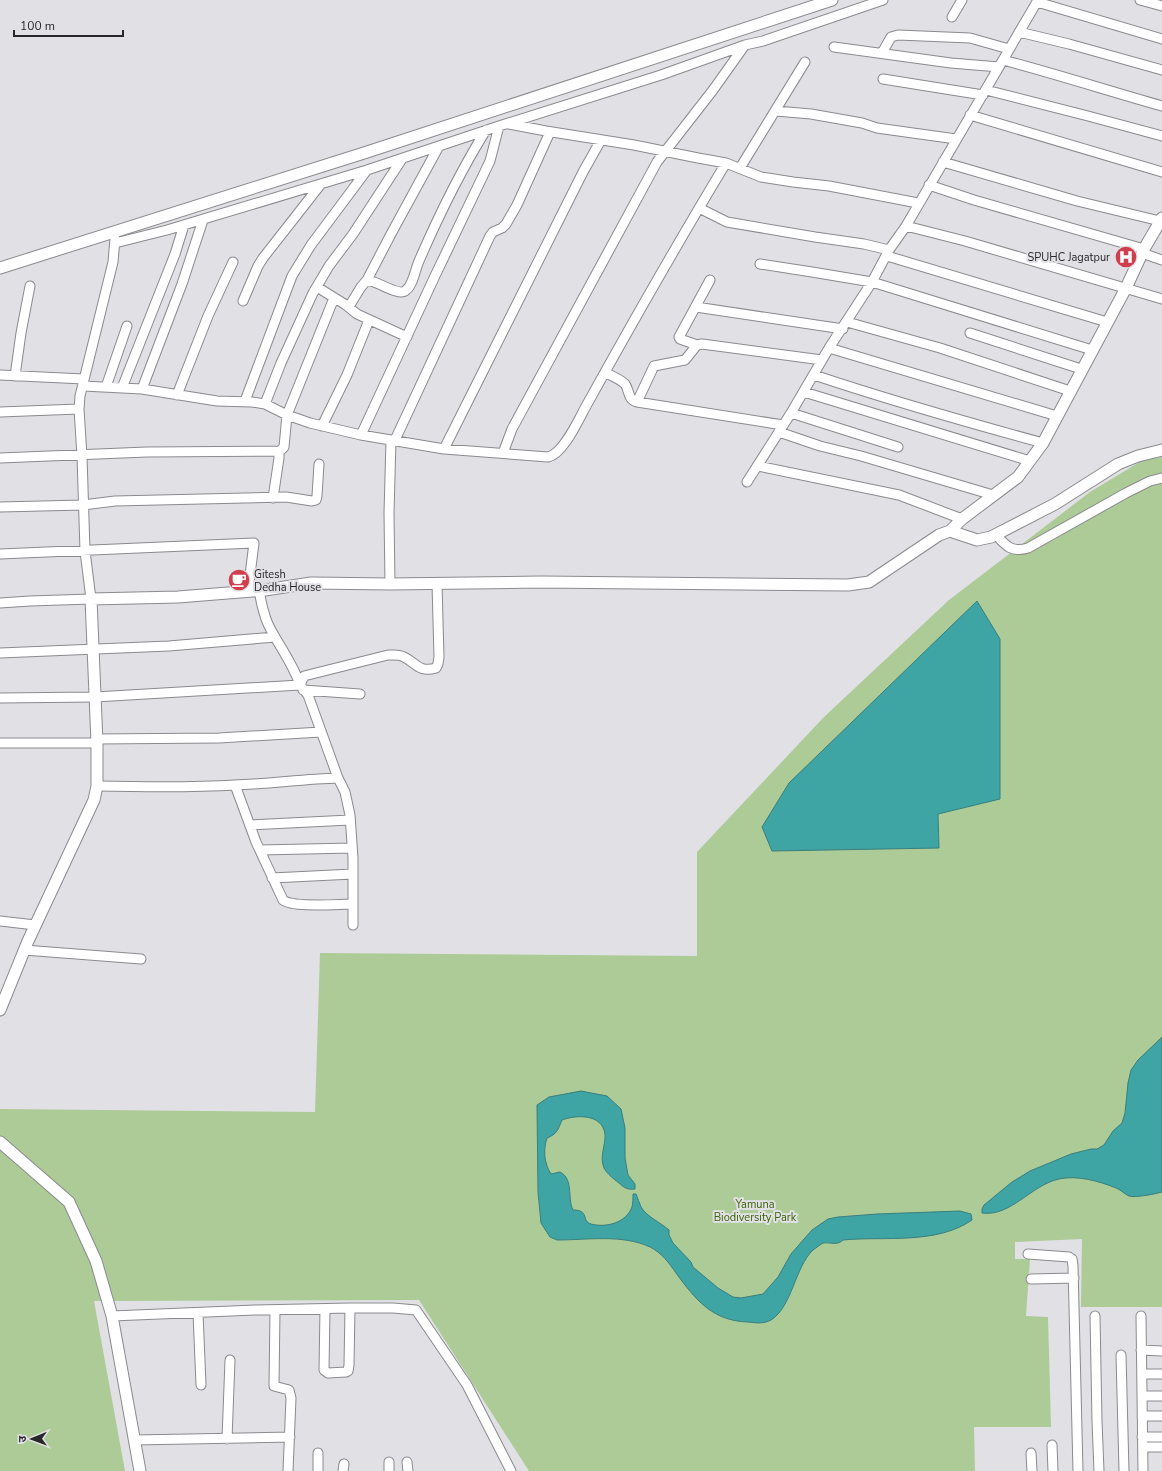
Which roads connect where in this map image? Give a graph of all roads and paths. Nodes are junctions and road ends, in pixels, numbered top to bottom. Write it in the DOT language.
graph roads {
  1 [pos="832,0"];
  2 [pos="883,0"];
  3 [pos="962,0"];
  4 [pos="1140,0"];
  5 [pos="1037,1"];
  6 [pos="1162,6"];
  7 [pos="952,17"];
  8 [pos="1019,32"];
  9 [pos="1162,39"];
  10 [pos="745,45"];
  11 [pos="834,47"];
  12 [pos="1009,49"];
  13 [pos="882,53"];
  14 [pos="806,62"];
  15 [pos="1001,64"];
  16 [pos="1162,70"];
  17 [pos="883,79"];
  18 [pos="984,92"];
  19 [pos="1162,106"];
  20 [pos="776,111"];
  21 [pos="970,115"];
  22 [pos="504,125"];
  23 [pos="486,130"];
  24 [pos="550,132"];
  25 [pos="1162,136"];
  26 [pos="956,139"];
  27 [pos="601,140"];
  28 [pos="439,146"];
  29 [pos="665,152"];
  30 [pos="402,159"];
  31 [pos="943,162"];
  32 [pos="726,163"];
  33 [pos="740,168"];
  34 [pos="367,170"];
  35 [pos="1162,172"];
  36 [pos="321,184"];
  37 [pos="929,185"];
  38 [pos="918,203"];
  39 [pos="699,208"];
  40 [pos="203,220"];
  41 [pos="1161,220"];
  42 [pos="184,225"];
  43 [pos="906,226"];
  44 [pos="115,231"];
  45 [pos="115,243"];
  46 [pos="1143,251"];
  47 [pos="888,253"];
  48 [pos="1162,260"];
  49 [pos="233,262"];
  50 [pos="760,264"];
  51 [pos="0,268"];
  52 [pos="368,280"];
  53 [pos="710,280"];
  54 [pos="872,282"];
  55 [pos="30,286"];
  56 [pos="317,287"];
  57 [pos="1126,288"];
  58 [pos="334,298"];
  59 [pos="1162,299"];
  60 [pos="243,301"];
  61 [pos="346,305"];
  62 [pos="696,307"];
  63 [pos="369,320"];
  64 [pos="1107,322"];
  65 [pos="845,325"];
  66 [pos="127,326"];
  67 [pos="970,333"];
  68 [pos="407,337"];
  69 [pos="697,345"];
  70 [pos="829,348"];
  71 [pos="1092,350"];
  72 [pos="822,360"];
  73 [pos="1081,369"];
  74 [pos="605,372"];
  75 [pos="814,374"];
  76 [pos="0,375"];
  77 [pos="15,376"];
  78 [pos="83,382"];
  79 [pos="106,388"];
  80 [pos="122,388"];
  81 [pos="142,389"];
  82 [pos="1070,391"];
  83 [pos="804,392"];
  84 [pos="177,395"];
  85 [pos="245,401"];
  86 [pos="637,402"];
  87 [pos="265,404"];
  88 [pos="79,409"];
  89 [pos="0,412"];
  90 [pos="791,413"];
  91 [pos="287,415"];
  92 [pos="1057,416"];
  93 [pos="322,426"];
  94 [pos="781,429"];
  95 [pos="361,435"];
  96 [pos="393,440"];
  97 [pos="1042,443"];
  98 [pos="898,447"];
  99 [pos="444,449"];
  100 [pos="1162,450"];
  101 [pos="280,451"];
  102 [pos="503,453"];
  103 [pos="82,456"];
  104 [pos="0,458"];
  105 [pos="1030,461"];
  106 [pos="319,464"];
  107 [pos="758,466"];
  108 [pos="1162,478"];
  109 [pos="747,482"];
  110 [pos="993,495"];
  111 [pos="273,498"];
  112 [pos="82,505"];
  113 [pos="0,507"];
  114 [pos="962,519"];
  115 [pos="950,531"];
  116 [pos="996,535"];
  117 [pos="84,551"];
  118 [pos="0,554"];
  119 [pos="390,584"];
  120 [pos="437,584"];
  121 [pos="259,590"];
  122 [pos="248,591"];
  123 [pos="91,599"];
  124 [pos="0,603"];
  125 [pos="275,637"];
  126 [pos="94,649"];
  127 [pos="0,653"];
  128 [pos="302,688"];
  129 [pos="360,694"];
  130 [pos="95,697"];
  131 [pos="0,698"];
  132 [pos="321,732"];
  133 [pos="96,741"];
  134 [pos="0,743"];
  135 [pos="338,778"];
  136 [pos="235,785"];
  137 [pos="97,786"];
  138 [pos="350,820"];
  139 [pos="250,825"];
  140 [pos="352,848"];
  141 [pos="260,850"];
  142 [pos="353,874"];
  143 [pos="272,878"];
  144 [pos="353,904"];
  145 [pos="0,922"];
  146 [pos="36,925"];
  147 [pos="353,925"];
  148 [pos="24,950"];
  149 [pos="141,959"];
  150 [pos="0,1010"];
  151 [pos="0,1142"];
  152 [pos="1028,1254"];
  153 [pos="1074,1278"];
  154 [pos="1031,1279"];
  155 [pos="350,1308"];
  156 [pos="325,1309"];
  157 [pos="275,1310"];
  158 [pos="198,1313"];
  159 [pos="112,1316"];
  160 [pos="1095,1316"];
  161 [pos="1141,1316"];
  162 [pos="1141,1350"];
  163 [pos="1162,1351"];
  164 [pos="1121,1354"];
  165 [pos="230,1360"];
  166 [pos="1142,1374"];
  167 [pos="1162,1374"];
  168 [pos="202,1385"];
  169 [pos="1142,1396"];
  170 [pos="1162,1396"];
  171 [pos="1142,1416"];
  172 [pos="1162,1416"];
  173 [pos="290,1437"];
  174 [pos="1142,1437"];
  175 [pos="1162,1437"];
  176 [pos="227,1439"];
  177 [pos="134,1440"];
  178 [pos="1052,1445"];
  179 [pos="1143,1447"];
  180 [pos="1162,1447"];
  181 [pos="318,1453"];
  182 [pos="1031,1453"];
  183 [pos="140,1471"];
  184 [pos="288,1471"];
  185 [pos="318,1471"];
  186 [pos="511,1471"];
  187 [pos="1032,1471"];
  188 [pos="1053,1471"];
  189 [pos="1078,1471"];
  190 [pos="1099,1471"];
  191 [pos="1124,1471"];
  192 [pos="1143,1471"];
  1 -- 44 [label="street"];
  2 -- 10 [label="street"];
  3 -- 7 [label="street"];
  4 -- 6 [label="street"];
  5 -- 8 [label="street"];
  5 -- 9 [label="street"];
  8 -- 12 [label="street"];
  8 -- 16 [label="street"];
  10 -- 22 [label="street"];
  10 -- 29 [label="street"];
  11 -- 13 [label="street"];
  12 -- 13 [label="street"];
  12 -- 15 [label="street"];
  13 -- 15 [label="street"];
  14 -- 20 [label="street"];
  15 -- 18 [label="street"];
  15 -- 19 [label="street"];
  17 -- 18 [label="street"];
  18 -- 21 [label="street"];
  18 -- 25 [label="street"];
  20 -- 26 [label="street"];
  20 -- 33 [label="street"];
  21 -- 26 [label="street"];
  21 -- 35 [label="street"];
  22 -- 23 [label="street"];
  22 -- 24 [label="street"];
  22 -- 68 [label="street"];
  23 -- 28 [label="street"];
  23 -- 52 [label="street"];
  24 -- 27 [label="street"];
  24 -- 96 [label="street"];
  26 -- 31 [label="street"];
  27 -- 29 [label="street"];
  27 -- 99 [label="street"];
  28 -- 30 [label="street"];
  28 -- 52 [label="street"];
  29 -- 32 [label="street"];
  29 -- 102 [label="street"];
  30 -- 34 [label="street"];
  30 -- 56 [label="street"];
  31 -- 37 [label="street"];
  31 -- 41 [label="street"];
  32 -- 33 [label="street"];
  32 -- 39 [label="street"];
  33 -- 38 [label="street"];
  34 -- 36 [label="street"];
  34 -- 85 [label="street"];
  36 -- 40 [label="street"];
  36 -- 60 [label="street"];
  37 -- 38 [label="street"];
  37 -- 46 [label="street"];
  38 -- 43 [label="street"];
  39 -- 47 [label="street"];
  39 -- 74 [label="street"];
  40 -- 42 [label="street"];
  40 -- 81 [label="street"];
  41 -- 46 [label="street"];
  42 -- 45 [label="street"];
  42 -- 80 [label="street"];
  43 -- 47 [label="street"];
  43 -- 57 [label="street"];
  44 -- 45 [label="street"];
  44 -- 51 [label="street"];
  45 -- 78 [label="street"];
  46 -- 48 [label="street"];
  46 -- 57 [label="street"];
  47 -- 54 [label="street"];
  47 -- 64 [label="street"];
  49 -- 84 [label="street"];
  50 -- 54 [label="street"];
  52 -- 61 [label="street"];
  53 -- 62 [label="street"];
  54 -- 65 [label="street"];
  54 -- 71 [label="street"];
  55 -- 77 [label="street"];
  56 -- 58 [label="street"];
  56 -- 87 [label="street"];
  57 -- 59 [label="street"];
  57 -- 64 [label="street"];
  58 -- 61 [label="street"];
  58 -- 91 [label="street"];
  61 -- 63 [label="street"];
  62 -- 65 [label="street"];
  62 -- 69 [label="street"];
  63 -- 68 [label="street"];
  63 -- 93 [label="street"];
  64 -- 71 [label="street"];
  65 -- 70 [label="street"];
  65 -- 82 [label="street"];
  66 -- 79 [label="street"];
  67 -- 73 [label="street"];
  68 -- 95 [label="street"];
  69 -- 72 [label="street"];
  69 -- 86 [label="street"];
  70 -- 72 [label="street"];
  70 -- 92 [label="street"];
  71 -- 73 [label="street"];
  72 -- 75 [label="street"];
  73 -- 82 [label="street"];
  74 -- 86 [label="street"];
  74 -- 102 [label="street"];
  75 -- 83 [label="street"];
  75 -- 97 [label="street"];
  76 -- 77 [label="street"];
  77 -- 78 [label="street"];
  78 -- 79 [label="street"];
  78 -- 88 [label="street"];
  79 -- 80 [label="street"];
  80 -- 81 [label="street"];
  81 -- 84 [label="street"];
  82 -- 92 [label="street"];
  83 -- 90 [label="street"];
  83 -- 105 [label="street"];
  84 -- 85 [label="street"];
  85 -- 87 [label="street"];
  86 -- 94 [label="street"];
  87 -- 91 [label="street"];
  88 -- 89 [label="street"];
  88 -- 103 [label="street"];
  90 -- 94 [label="street"];
  90 -- 98 [label="street"];
  91 -- 93 [label="street"];
  91 -- 101 [label="street"];
  92 -- 97 [label="street"];
  93 -- 95 [label="street"];
  94 -- 107 [label="street"];
  94 -- 110 [label="street"];
  95 -- 96 [label="street"];
  96 -- 99 [label="street"];
  96 -- 119 [label="street"];
  97 -- 105 [label="street"];
  99 -- 102 [label="street"];
  100 -- 116 [label="street"];
  101 -- 103 [label="street"];
  101 -- 111 [label="street"];
  103 -- 104 [label="street"];
  103 -- 112 [label="street"];
  105 -- 110 [label="street"];
  106 -- 111 [label="street"];
  107 -- 109 [label="street"];
  107 -- 114 [label="street"];
  108 -- 116 [label="street"];
  110 -- 114 [label="street"];
  111 -- 112 [label="street"];
  112 -- 113 [label="street"];
  112 -- 117 [label="street"];
  114 -- 115 [label="street"];
  115 -- 116 [label="street"];
  115 -- 120 [label="street"];
  117 -- 118 [label="street"];
  117 -- 122 [label="street"];
  117 -- 123 [label="street"];
  119 -- 120 [label="street"];
  119 -- 121 [label="street"];
  120 -- 128 [label="street"];
  121 -- 122 [label="street"];
  121 -- 125 [label="street"];
  122 -- 123 [label="street"];
  123 -- 124 [label="street"];
  123 -- 126 [label="street"];
  125 -- 126 [label="street"];
  125 -- 128 [label="street"];
  126 -- 127 [label="street"];
  126 -- 130 [label="street"];
  128 -- 129 [label="street"];
  128 -- 130 [label="street"];
  128 -- 132 [label="street"];
  130 -- 131 [label="street"];
  130 -- 133 [label="street"];
  132 -- 133 [label="street"];
  132 -- 135 [label="street"];
  133 -- 134 [label="street"];
  133 -- 137 [label="street"];
  135 -- 136 [label="street"];
  135 -- 138 [label="street"];
  136 -- 137 [label="street"];
  136 -- 139 [label="street"];
  137 -- 146 [label="street"];
  138 -- 139 [label="street"];
  138 -- 140 [label="street"];
  139 -- 141 [label="street"];
  140 -- 141 [label="street"];
  140 -- 142 [label="street"];
  141 -- 143 [label="street"];
  142 -- 143 [label="street"];
  142 -- 144 [label="street"];
  143 -- 144 [label="street"];
  144 -- 147 [label="street"];
  145 -- 146 [label="street"];
  146 -- 148 [label="street"];
  148 -- 149 [label="street"];
  148 -- 150 [label="street"];
  151 -- 159 [label="street"];
  152 -- 153 [label="street"];
  153 -- 154 [label="street"];
  153 -- 189 [label="street"];
  155 -- 156 [label="street"];
  155 -- 156 [label="street"];
  155 -- 186 [label="street"];
  156 -- 157 [label="street"];
  157 -- 158 [label="street"];
  157 -- 173 [label="street"];
  158 -- 159 [label="street"];
  158 -- 168 [label="street"];
  159 -- 177 [label="street"];
  160 -- 190 [label="street"];
  161 -- 162 [label="street"];
  162 -- 163 [label="street"];
  162 -- 166 [label="street"];
  164 -- 191 [label="street"];
  165 -- 176 [label="street"];
  166 -- 167 [label="street"];
  166 -- 169 [label="street"];
  169 -- 170 [label="street"];
  169 -- 171 [label="street"];
  171 -- 172 [label="street"];
  171 -- 174 [label="street"];
  173 -- 176 [label="street"];
  173 -- 184 [label="street"];
  174 -- 175 [label="street"];
  174 -- 179 [label="street"];
  176 -- 177 [label="street"];
  177 -- 183 [label="street"];
  178 -- 188 [label="street"];
  179 -- 180 [label="street"];
  179 -- 192 [label="street"];
  181 -- 185 [label="street"];
  182 -- 187 [label="street"];
}
